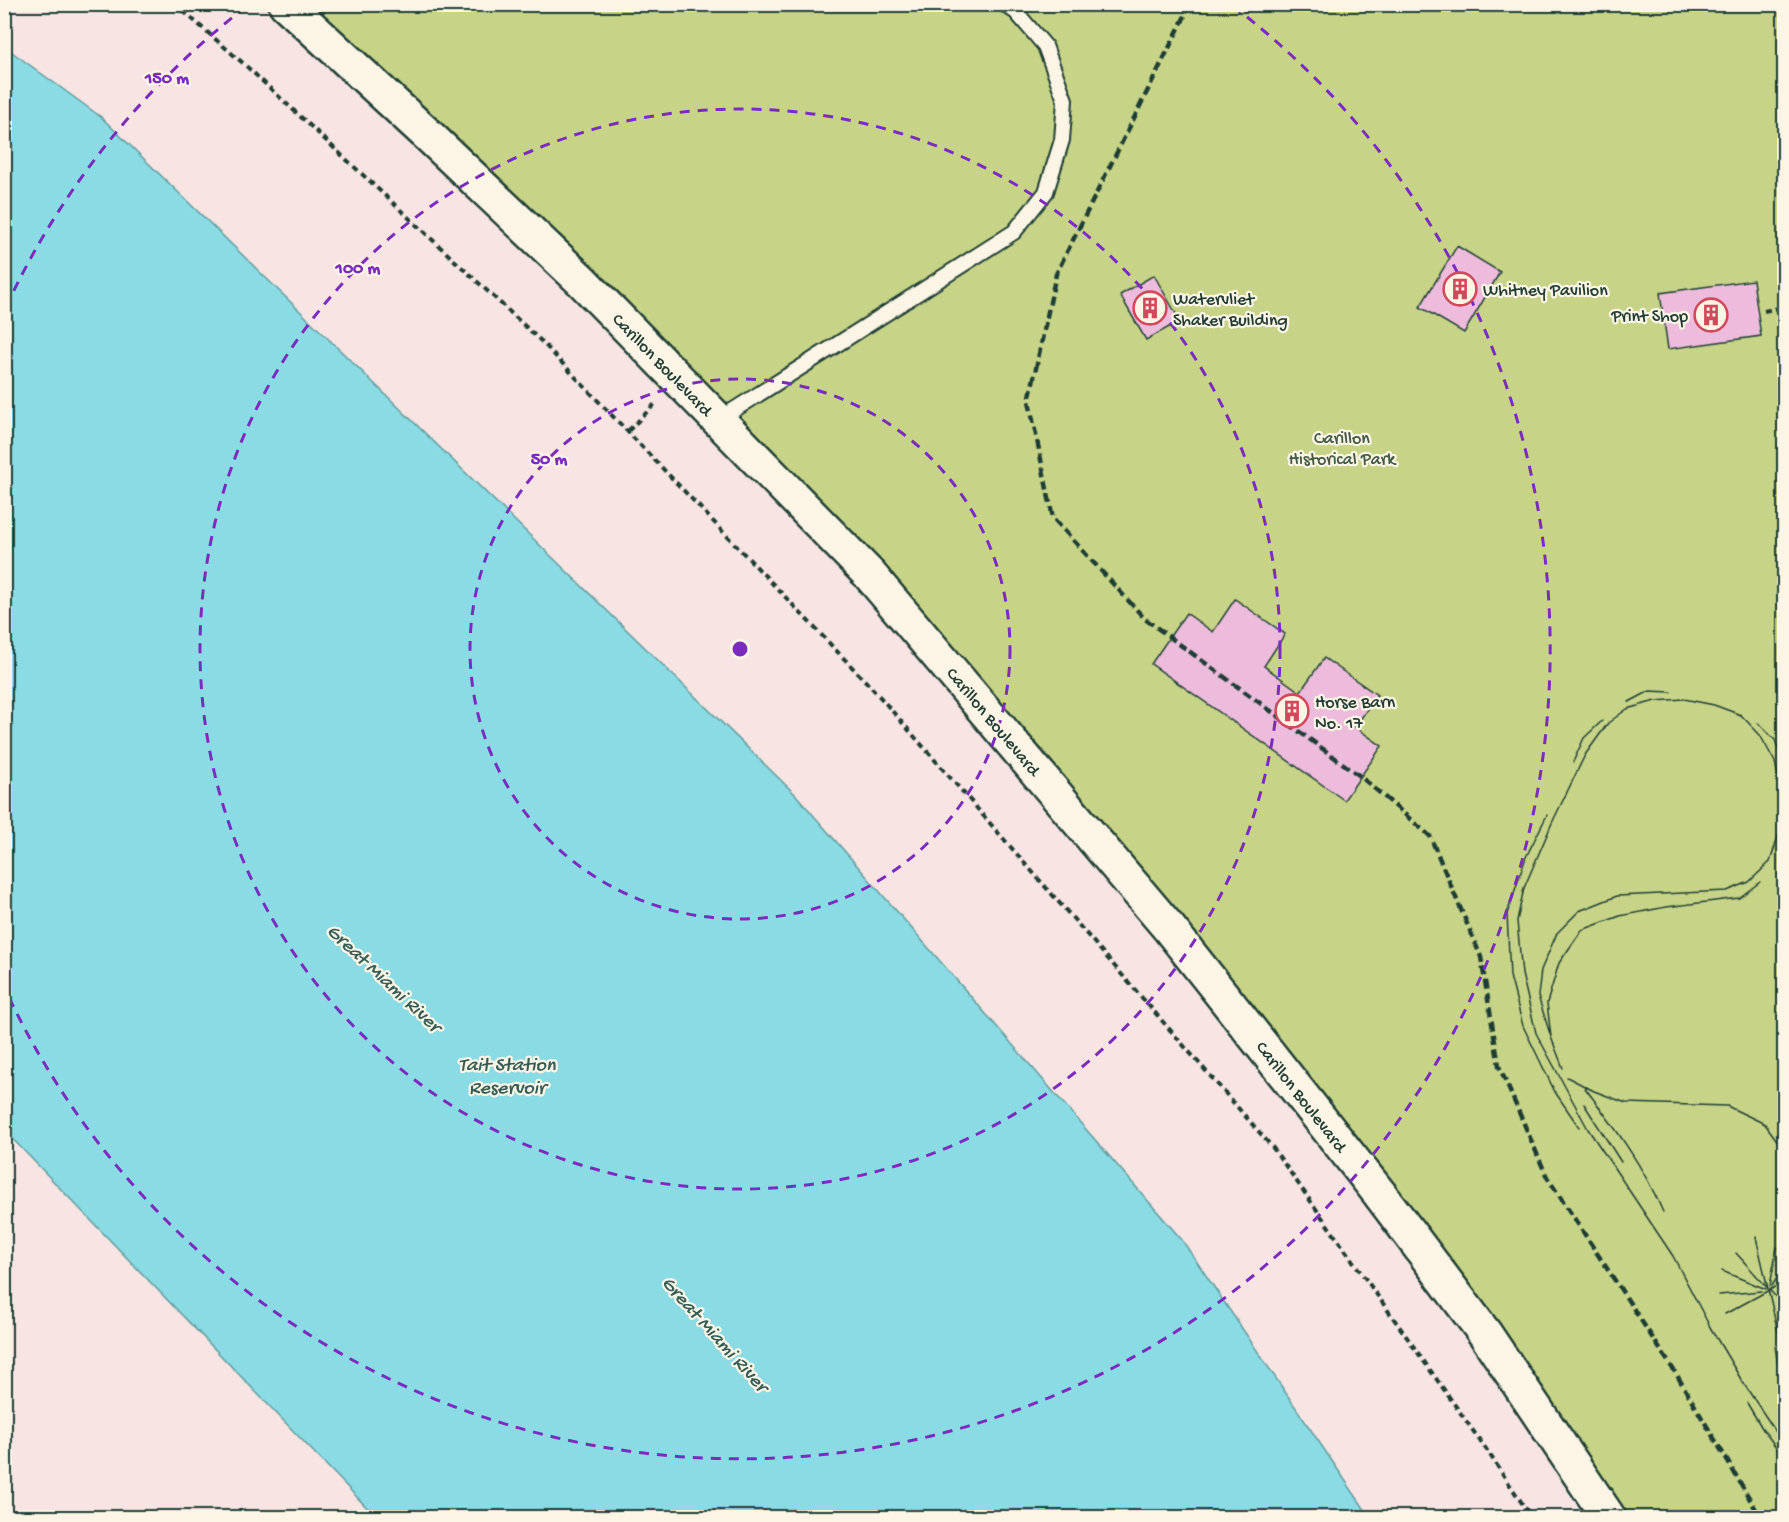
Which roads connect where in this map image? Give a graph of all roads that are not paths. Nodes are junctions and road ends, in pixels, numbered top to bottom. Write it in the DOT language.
graph roads {
  1 [pos="286,4"];
  2 [pos="1004,4"];
  3 [pos="718,420"];
  4 [pos="1609,1518"];
  1 -- 3 [label="street, Carillon Boulevard"];
  2 -- 3 [label="lane"];
  3 -- 4 [label="street, Carillon Boulevard"];
}
